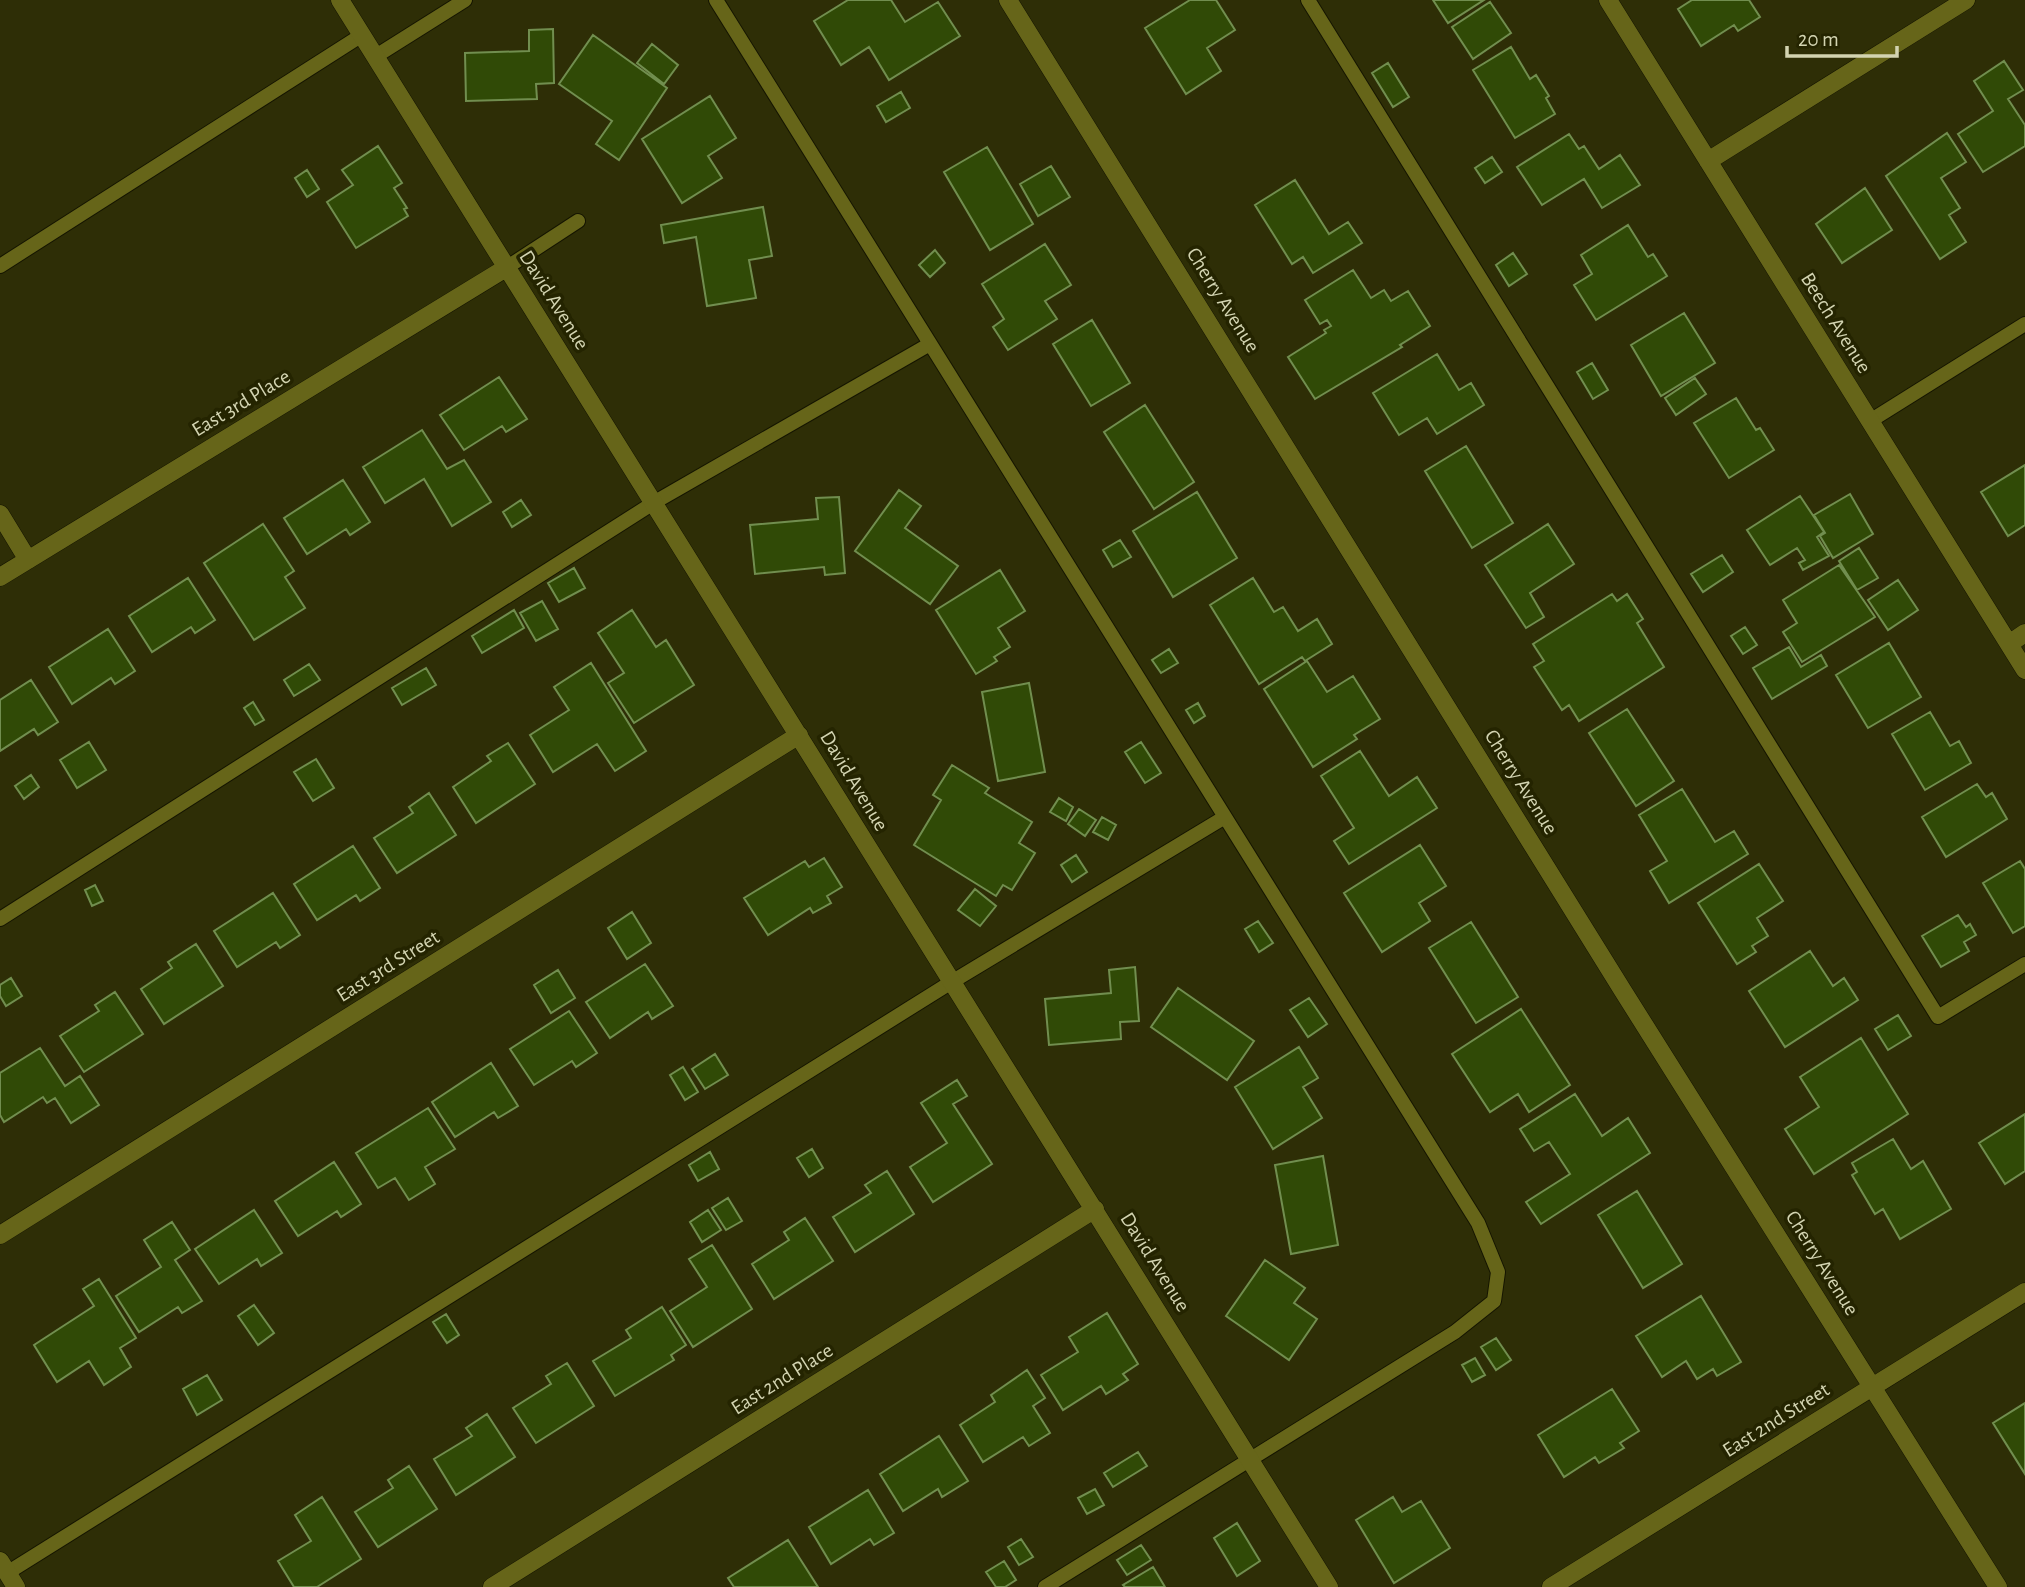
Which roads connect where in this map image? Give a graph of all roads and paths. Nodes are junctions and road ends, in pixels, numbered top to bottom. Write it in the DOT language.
graph roads {
  1 [pos="340,0"];
  2 [pos="465,0"];
  3 [pos="716,0"];
  4 [pos="1008,0"];
  5 [pos="1308,0"];
  6 [pos="1608,0"];
  7 [pos="1966,0"];
  8 [pos="362,35"];
  9 [pos="376,56"];
  10 [pos="1708,161"];
  11 [pos="578,221"];
  12 [pos="0,266"];
  13 [pos="506,268"];
  14 [pos="2025,324"];
  15 [pos="930,344"];
  16 [pos="1870,421"];
  17 [pos="655,502"];
  18 [pos="0,514"];
  19 [pos="28,560"];
  20 [pos="0,577"];
  21 [pos="2025,633"];
  22 [pos="2008,644"];
  23 [pos="2025,670"];
  24 [pos="800,735"];
  25 [pos="1225,817"];
  26 [pos="0,919"];
  27 [pos="2025,964"];
  28 [pos="950,983"];
  29 [pos="1095,1209"];
  30 [pos="0,1235"];
  31 [pos="2025,1292"];
  32 [pos="1873,1387"];
  33 [pos="1250,1459"];
  34 [pos="8,1574"];
  35 [pos="492,1587"];
  36 [pos="1045,1587"];
  37 [pos="1329,1587"];
  38 [pos="1552,1587"];
  39 [pos="1998,1587"];
  1 -- 8 [label="street, David Avenue"];
  2 -- 9 [label="lane"];
  3 -- 15 [label="lane"];
  4 -- 32 [label="street, Cherry Avenue"];
  5 -- 27 [label="lane"];
  6 -- 10 [label="street, Beech Avenue"];
  7 -- 10 [label="street"];
  8 -- 9 [label="street, David Avenue"];
  8 -- 12 [label="lane"];
  9 -- 13 [label="street, David Avenue"];
  10 -- 16 [label="street, Beech Avenue"];
  11 -- 13 [label="lane"];
  13 -- 17 [label="street, David Avenue"];
  13 -- 19 [label="street, East 3rd Place"];
  14 -- 16 [label="lane"];
  15 -- 17 [label="lane"];
  15 -- 25 [label="lane"];
  16 -- 22 [label="street, Beech Avenue"];
  17 -- 24 [label="street, David Avenue"];
  17 -- 26 [label="lane"];
  18 -- 19 [label="street"];
  19 -- 20 [label="street, East 3rd Place"];
  21 -- 22 [label="street"];
  22 -- 23 [label="street, Beech Avenue"];
  24 -- 28 [label="street, David Avenue"];
  24 -- 30 [label="street, East 3rd Street"];
  25 -- 28 [label="lane"];
  25 -- 33 [label="lane"];
  28 -- 29 [label="street, David Avenue"];
  28 -- 34 [label="lane"];
  29 -- 33 [label="street, David Avenue"];
  29 -- 35 [label="street, East 2nd Place"];
  31 -- 32 [label="street, East 2nd Street"];
  32 -- 38 [label="street, East 2nd Street"];
  32 -- 39 [label="street, Cherry Avenue"];
  33 -- 36 [label="lane"];
  33 -- 37 [label="street, David Avenue"];
}
